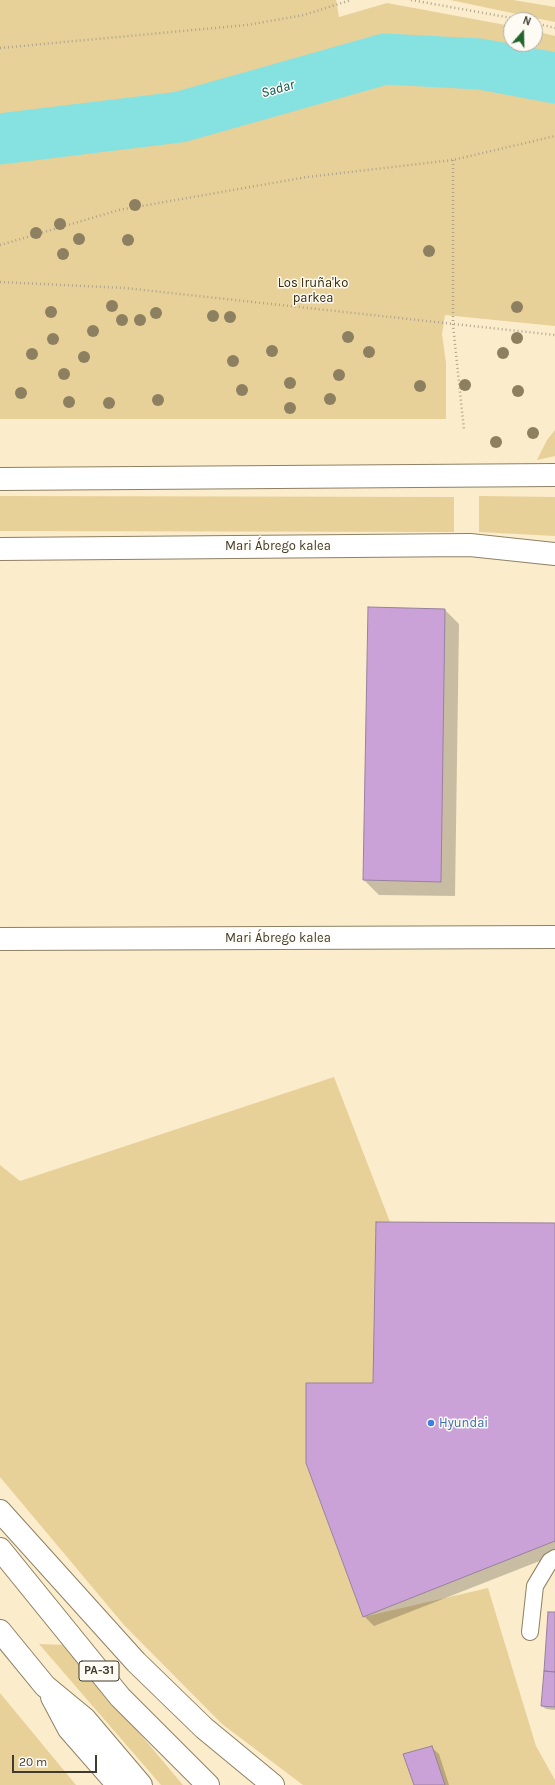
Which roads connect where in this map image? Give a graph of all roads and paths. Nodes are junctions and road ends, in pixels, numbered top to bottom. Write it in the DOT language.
graph roads {
  1 [pos="351,0"];
  2 [pos="411,0"];
  3 [pos="503,16"];
  4 [pos="543,25"];
  5 [pos="555,28"];
  6 [pos="0,48"];
  7 [pos="555,136"];
  8 [pos="453,160"];
  9 [pos="0,245"];
  10 [pos="0,282"];
  11 [pos="453,325"];
  12 [pos="555,335"];
  13 [pos="464,430"];
  14 [pos="555,475"];
  15 [pos="0,479"];
  16 [pos="0,549"];
  17 [pos="555,554"];
  18 [pos="555,937"];
  19 [pos="0,939"];
  20 [pos="0,1511"];
  21 [pos="0,1549"];
  22 [pos="555,1558"];
  23 [pos="0,1631"];
  24 [pos="530,1632"];
  25 [pos="45,1686"];
  26 [pos="117,1784"];
  27 [pos="141,1785"];
  28 [pos="208,1785"];
  29 [pos="273,1785"];
  1 -- 6 [label="path"];
  2 -- 3 [label="path"];
  4 -- 5 [label="path"];
  7 -- 8 [label="path"];
  8 -- 9 [label="path"];
  8 -- 11 [label="path"];
  10 -- 11 [label="path"];
  11 -- 12 [label="path"];
  11 -- 13 [label="path"];
  14 -- 15 [label="main road"];
  16 -- 17 [label="main road, Mari Ábrego kalea"];
  18 -- 19 [label="main road, Mari Ábrego kalea"];
  20 -- 29 [label="main road"];
  21 -- 28 [label="main road, PA-31"];
  22 -- 24 [label="lane"];
  23 -- 25 [label="main road"];
  25 -- 26 [label="main road"];
  25 -- 27 [label="main road"];
}
